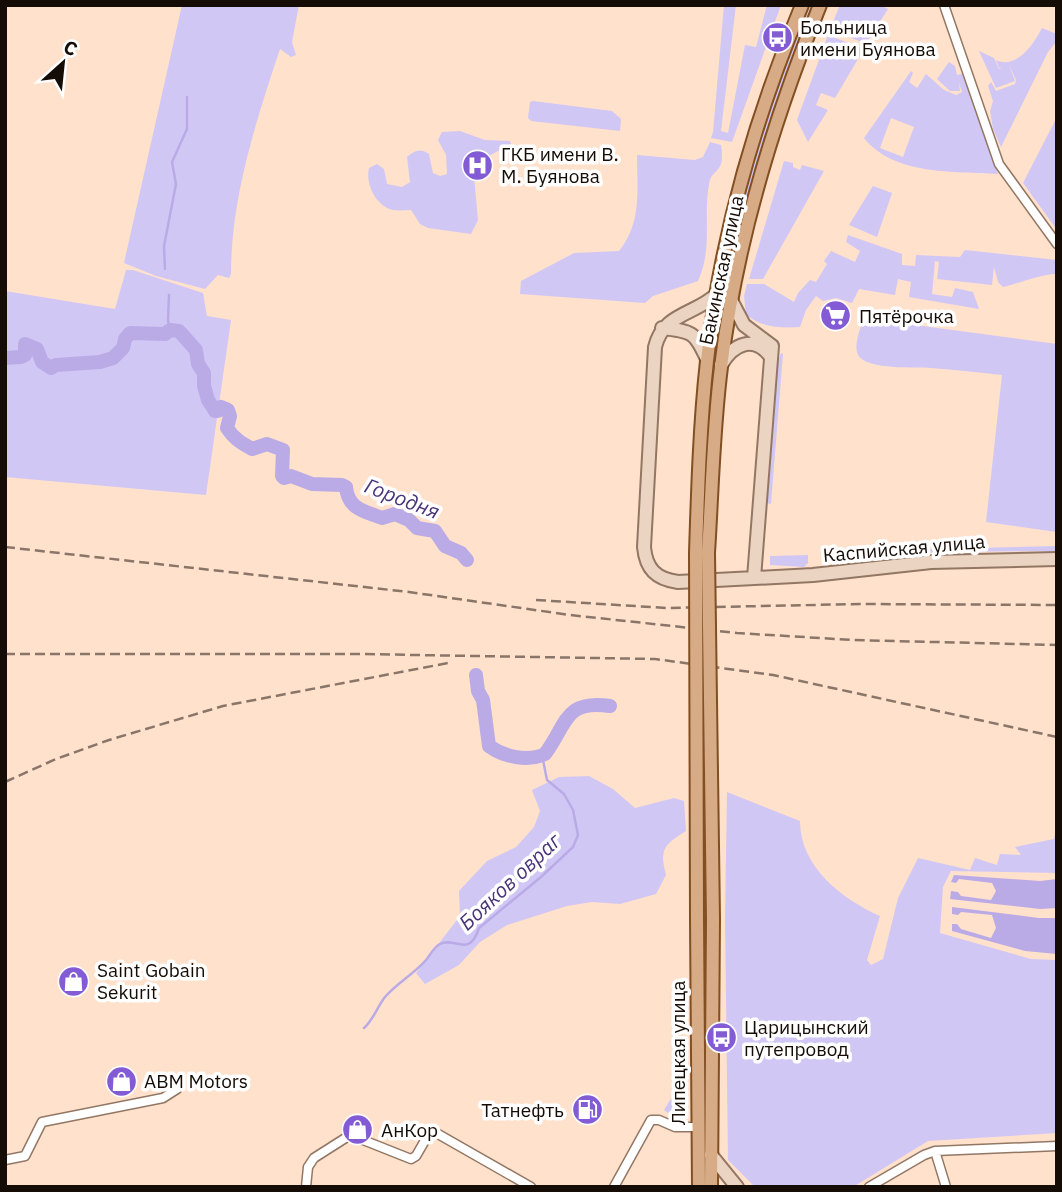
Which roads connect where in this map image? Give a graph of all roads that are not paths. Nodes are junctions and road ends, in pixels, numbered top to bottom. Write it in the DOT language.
graph roads {
  1 [pos="802,5"];
  2 [pos="820,5"];
  3 [pos="944,5"];
  4 [pos="1057,244"];
  5 [pos="717,294"];
  6 [pos="732,302"];
  7 [pos="662,328"];
  8 [pos="771,357"];
  9 [pos="707,359"];
  10 [pos="721,365"];
  11 [pos="702,553"];
  12 [pos="1057,559"];
  13 [pos="754,578"];
  14 [pos="177,1089"];
  15 [pos="698,1127"];
  16 [pos="1057,1146"];
  17 [pos="935,1151"];
  18 [pos="711,1155"];
  19 [pos="5,1160"];
  20 [pos="736,1186"];
  21 [pos="306,1187"];
  22 [pos="531,1187"];
  23 [pos="614,1187"];
  24 [pos="699,1187"];
  25 [pos="711,1187"];
  26 [pos="721,1187"];
  27 [pos="869,1187"];
  28 [pos="946,1187"];
  1 -- 5 [label="main road, Бакинская улица"];
  2 -- 6 [label="main road, Бакинская улица"];
  3 -- 4 [label="street"];
  5 -- 7 [label="main road"];
  5 -- 9 [label="main road, Бакинская улица"];
  6 -- 8 [label="main road"];
  6 -- 10 [label="main road, Бакинская улица"];
  7 -- 9 [label="main road"];
  7 -- 13 [label="main road, Каспийская улица"];
  8 -- 10 [label="main road"];
  8 -- 13 [label="main road"];
  9 -- 11 [label="main road, Бакинская улица"];
  10 -- 11 [label="main road, Бакинская улица"];
  11 -- 15 [label="main road, Липецкая улица, bridge"];
  11 -- 18 [label="main road, Липецкая улица, bridge"];
  12 -- 13 [label="main road, Каспийская улица"];
  14 -- 19 [label="street"];
  15 -- 23 [label="street"];
  15 -- 24 [label="main road, Липецкая улица"];
  16 -- 17 [label="street"];
  17 -- 27 [label="street"];
  17 -- 28 [label="street"];
  18 -- 20 [label="main road"];
  18 -- 25 [label="main road, Липецкая улица"];
  20 -- 26 [label="main road"];
  21 -- 22 [label="street"];
}
